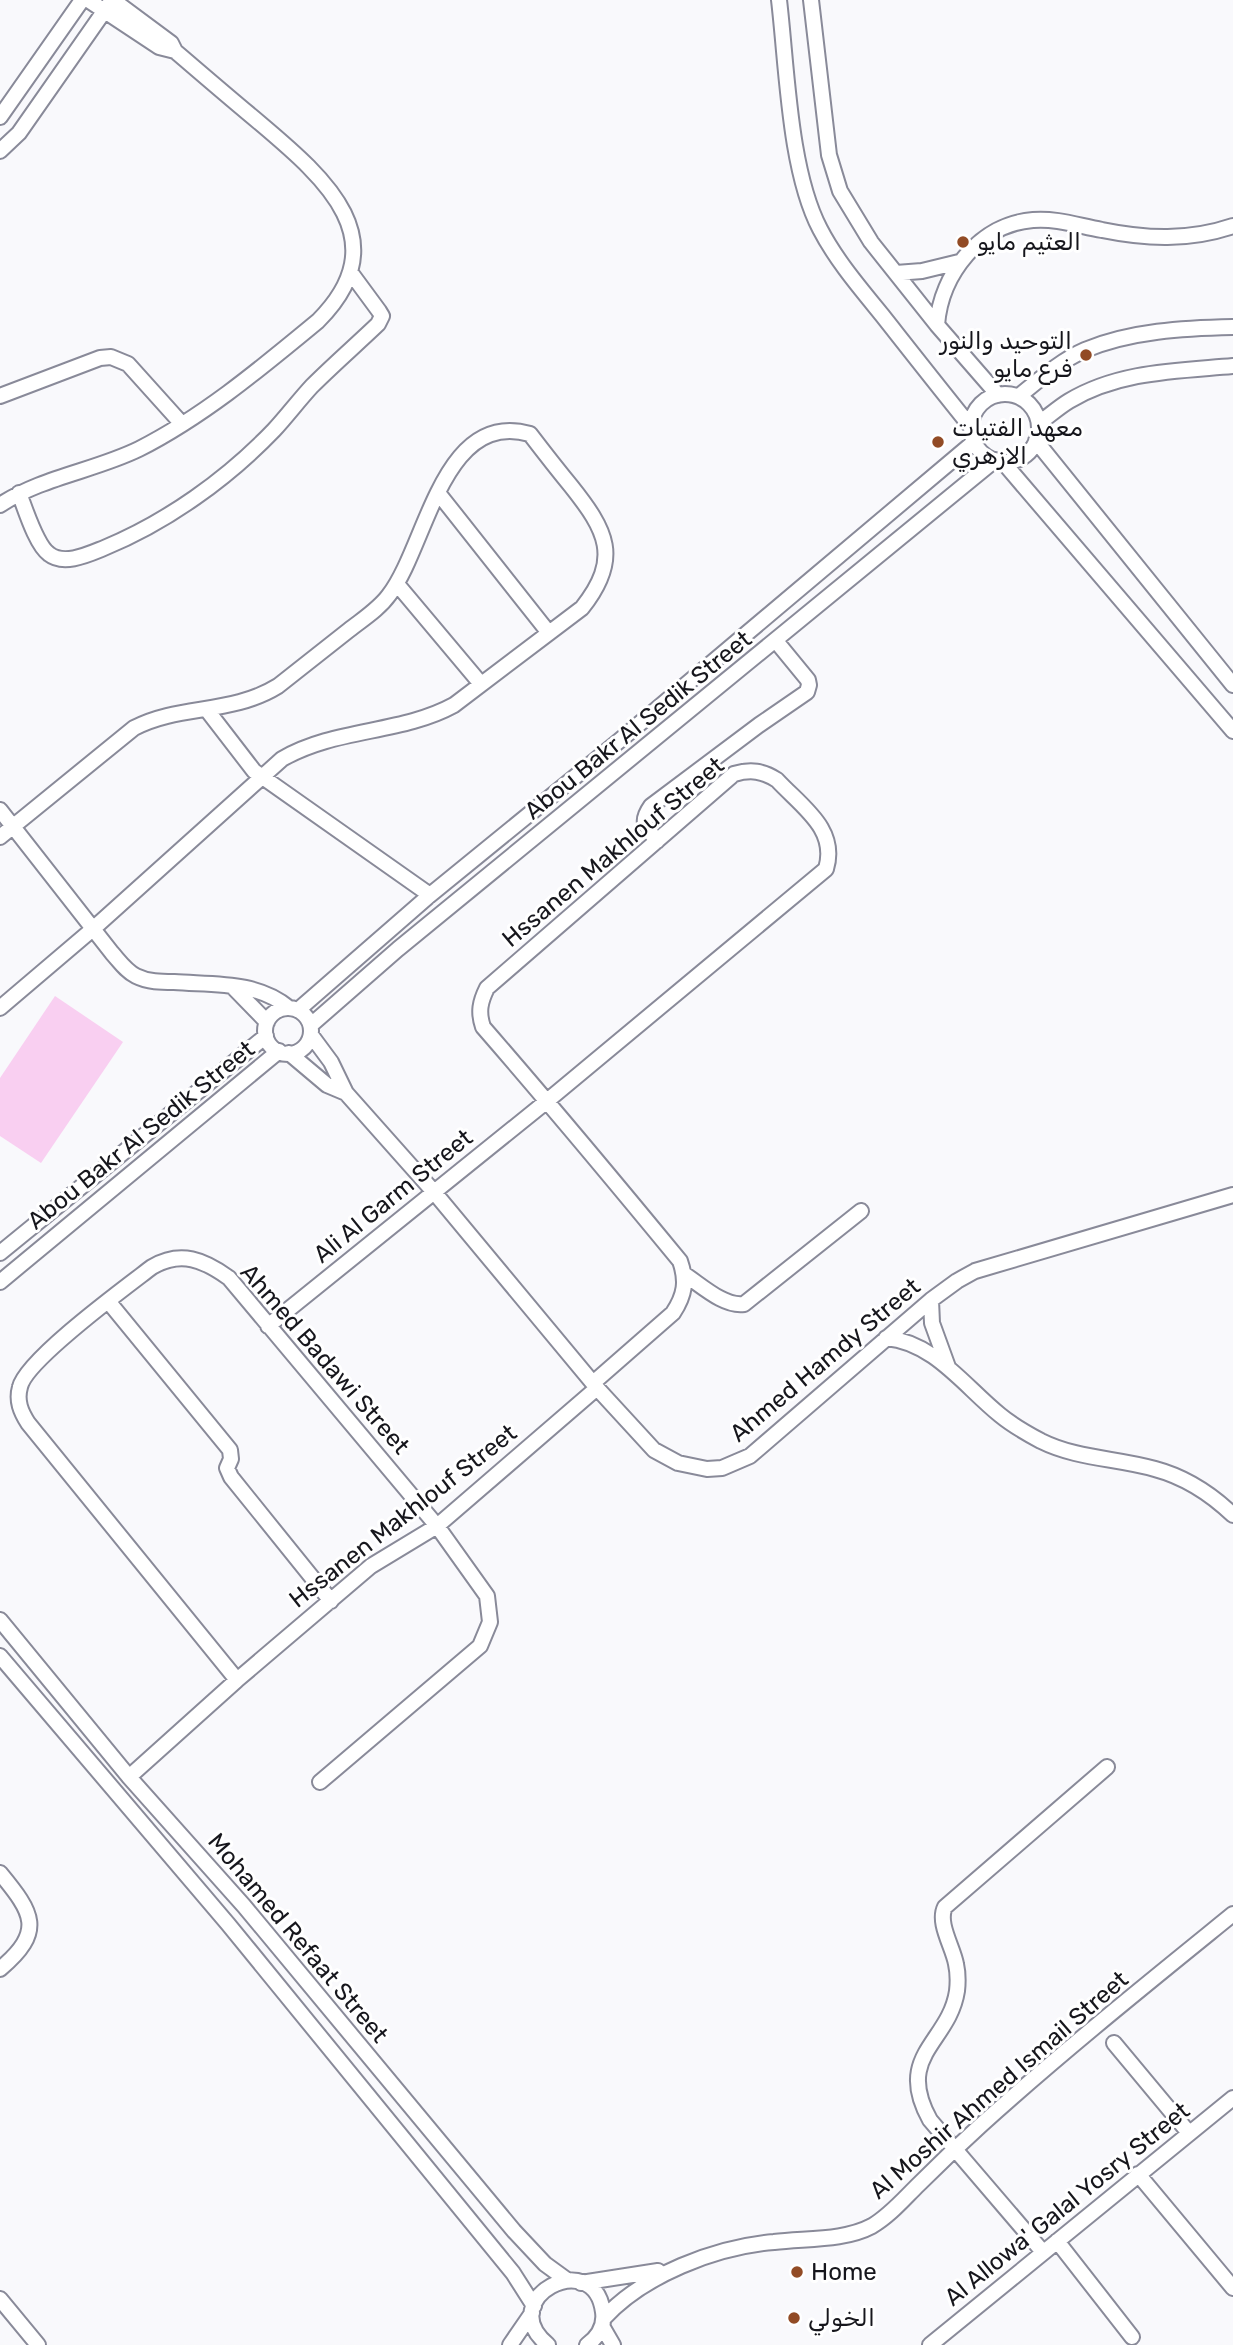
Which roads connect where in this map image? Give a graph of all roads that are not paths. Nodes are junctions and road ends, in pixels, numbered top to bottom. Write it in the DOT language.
graph roads {
  1 [pos="82,0"];
  2 [pos="88,0"];
  3 [pos="779,0"];
  4 [pos="811,0"];
  5 [pos="110,4"];
  6 [pos="0,117"];
  7 [pos="0,151"];
  8 [pos="1233,226"];
  9 [pos="959,262"];
  10 [pos="351,273"];
  11 [pos="896,274"];
  12 [pos="937,325"];
  13 [pos="1233,327"];
  14 [pos="1233,366"];
  15 [pos="998,395"];
  16 [pos="0,396"];
  17 [pos="1019,396"];
  18 [pos="1039,423"];
  19 [pos="182,424"];
  20 [pos="971,427"];
  21 [pos="1036,441"];
  22 [pos="974,442"];
  23 [pos="999,461"];
  24 [pos="19,493"];
  25 [pos="439,494"];
  26 [pos="0,506"];
  27 [pos="397,584"];
  28 [pos="549,633"];
  29 [pos="776,641"];
  30 [pos="481,684"];
  31 [pos="1233,685"];
  32 [pos="207,710"];
  33 [pos="1233,731"];
  34 [pos="261,776"];
  35 [pos="0,810"];
  36 [pos="13,827"];
  37 [pos="0,837"];
  38 [pos="657,841"];
  39 [pos="430,895"];
  40 [pos="94,928"];
  41 [pos="232,986"];
  42 [pos="0,1008"];
  43 [pos="293,1009"];
  44 [pos="267,1029"];
  45 [pos="311,1030"];
  46 [pos="284,1052"];
  47 [pos="346,1093"];
  48 [pos="547,1101"];
  49 [pos="434,1192"];
  50 [pos="1233,1195"];
  51 [pos="861,1212"];
  52 [pos="0,1253"];
  53 [pos="684,1274"];
  54 [pos="0,1282"];
  55 [pos="931,1300"];
  56 [pos="108,1301"];
  57 [pos="268,1326"];
  58 [pos="886,1338"];
  59 [pos="948,1368"];
  60 [pos="595,1386"];
  61 [pos="1233,1515"];
  62 [pos="436,1525"];
  63 [pos="331,1601"];
  64 [pos="0,1620"];
  65 [pos="0,1656"];
  66 [pos="237,1680"];
  67 [pos="1107,1767"];
  68 [pos="130,1777"];
  69 [pos="320,1782"];
  70 [pos="0,1873"];
  71 [pos="244,1906"];
  72 [pos="1233,1914"];
  73 [pos="258,1922"];
  74 [pos="228,1924"];
  75 [pos="240,1938"];
  76 [pos="0,1969"];
  77 [pos="1114,2043"];
  78 [pos="1233,2098"];
  79 [pos="1189,2133"];
  80 [pos="955,2149"];
  81 [pos="1138,2174"];
  82 [pos="1057,2241"];
  83 [pos="1043,2252"];
  84 [pos="694,2262"];
  85 [pos="574,2282"];
  86 [pos="1233,2288"];
  87 [pos="0,2299"];
  88 [pos="533,2309"];
  89 [pos="603,2323"];
  90 [pos="1132,2337"];
  91 [pos="38,2345"];
  92 [pos="510,2345"];
  93 [pos="548,2345"];
  94 [pos="587,2345"];
  95 [pos="613,2345"];
  96 [pos="930,2345"];
  1 -- 6 [label="street"];
  2 -- 5 [label="street"];
  3 -- 20 [label="street"];
  4 -- 11 [label="street"];
  5 -- 7 [label="street"];
  5 -- 10 [label="street"];
  8 -- 9 [label="street"];
  9 -- 11 [label="street"];
  9 -- 12 [label="street"];
  10 -- 19 [label="street"];
  10 -- 24 [label="street"];
  11 -- 12 [label="street"];
  12 -- 15 [label="street"];
  13 -- 17 [label="street"];
  14 -- 18 [label="street"];
  15 -- 17 [label="street"];
  15 -- 20 [label="street"];
  16 -- 19 [label="street"];
  17 -- 18 [label="street"];
  18 -- 21 [label="street"];
  19 -- 24 [label="street"];
  20 -- 22 [label="street"];
  21 -- 23 [label="street"];
  21 -- 31 [label="street"];
  22 -- 23 [label="street"];
  22 -- 39 [label="street, Abou Bakr Al Sedik Street"];
  23 -- 29 [label="street, Abou Bakr Al Sedik Street"];
  23 -- 33 [label="street"];
  24 -- 26 [label="street"];
  25 -- 27 [label="street"];
  25 -- 28 [label="street"];
  25 -- 28 [label="street"];
  27 -- 30 [label="street"];
  27 -- 32 [label="street"];
  28 -- 30 [label="street"];
  29 -- 38 [label="street"];
  29 -- 45 [label="street, Abou Bakr Al Sedik Street"];
  30 -- 34 [label="street"];
  32 -- 34 [label="street"];
  32 -- 36 [label="street"];
  34 -- 39 [label="street"];
  34 -- 40 [label="street"];
  35 -- 36 [label="street"];
  36 -- 37 [label="street"];
  36 -- 40 [label="street"];
  38 -- 48 [label="street, Hssanen Makhlouf Street"];
  38 -- 48 [label="street, Hssanen Makhlouf Street"];
  39 -- 43 [label="street, Abou Bakr Al Sedik Street"];
  40 -- 41 [label="street"];
  40 -- 42 [label="street"];
  41 -- 43 [label="street"];
  41 -- 44 [label="street"];
  43 -- 44 [label="street"];
  43 -- 45 [label="street"];
  44 -- 46 [label="street"];
  44 -- 52 [label="street, Abou Bakr Al Sedik Street"];
  45 -- 46 [label="street"];
  45 -- 47 [label="street, Ahmed Hamdy Street"];
  46 -- 47 [label="street, Ahmed Hamdy Street"];
  46 -- 54 [label="street, Abou Bakr Al Sedik Street"];
  47 -- 49 [label="street, Ahmed Hamdy Street"];
  48 -- 49 [label="street, Ali Al Garm Street"];
  48 -- 53 [label="street, Hssanen Makhlouf Street"];
  49 -- 57 [label="street, Ali Al Garm Street"];
  49 -- 60 [label="street, Ahmed Hamdy Street"];
  50 -- 55 [label="street, Ahmed Hamdy Street"];
  51 -- 53 [label="street"];
  53 -- 60 [label="street, Hssanen Makhlouf Street"];
  55 -- 58 [label="street, Ahmed Hamdy Street"];
  55 -- 59 [label="street"];
  56 -- 57 [label="street, Ahmed Badawi Street"];
  56 -- 63 [label="street"];
  56 -- 66 [label="street, Ahmed Badawi Street"];
  57 -- 62 [label="street, Ahmed Badawi Street"];
  58 -- 59 [label="street"];
  58 -- 60 [label="street, Ahmed Hamdy Street"];
  59 -- 61 [label="street"];
  60 -- 62 [label="street, Hssanen Makhlouf Street"];
  62 -- 63 [label="street, Hssanen Makhlouf Street"];
  62 -- 69 [label="street, Ahmed Badawi Street"];
  63 -- 66 [label="street, Hssanen Makhlouf Street"];
  64 -- 68 [label="street, Mohamed Refaat Street"];
  65 -- 74 [label="street, Mohamed Refaat Street"];
  66 -- 68 [label="street, Hssanen Makhlouf Street"];
  67 -- 80 [label="street"];
  68 -- 71 [label="street, Mohamed Refaat Street"];
  70 -- 76 [label="street"];
  71 -- 73 [label="street, Mohamed Refaat Street"];
  71 -- 74 [label="street"];
  72 -- 80 [label="street, Al Moshir Ahmed Ismail Street"];
  73 -- 75 [label="street"];
  73 -- 85 [label="street, Mohamed Refaat Street"];
  74 -- 75 [label="street, Mohamed Refaat Street"];
  75 -- 88 [label="street, Mohamed Refaat Street"];
  77 -- 79 [label="street"];
  78 -- 79 [label="street, Al Allowa' Galal Yosry Street"];
  79 -- 81 [label="street, Al Allowa' Galal Yosry Street"];
  80 -- 83 [label="street"];
  80 -- 84 [label="street, Al Moshir Ahmed Ismail Street"];
  81 -- 82 [label="street, Al Allowa' Galal Yosry Street"];
  81 -- 86 [label="street"];
  82 -- 83 [label="street, Al Allowa' Galal Yosry Street"];
  82 -- 90 [label="street"];
  83 -- 96 [label="street, Al Allowa' Galal Yosry Street"];
  84 -- 85 [label="street, Al Moshir Ahmed Ismail Street"];
  84 -- 89 [label="street, Al Moshir Ahmed Ismail Street"];
  85 -- 88 [label="street"];
  85 -- 89 [label="street, Mohamed Refaat Street"];
  87 -- 91 [label="street"];
  88 -- 92 [label="street"];
  88 -- 93 [label="street, Mohamed Refaat Street"];
  89 -- 94 [label="street, Al Moshir Ahmed Ismail Street"];
  89 -- 95 [label="street"];
}
